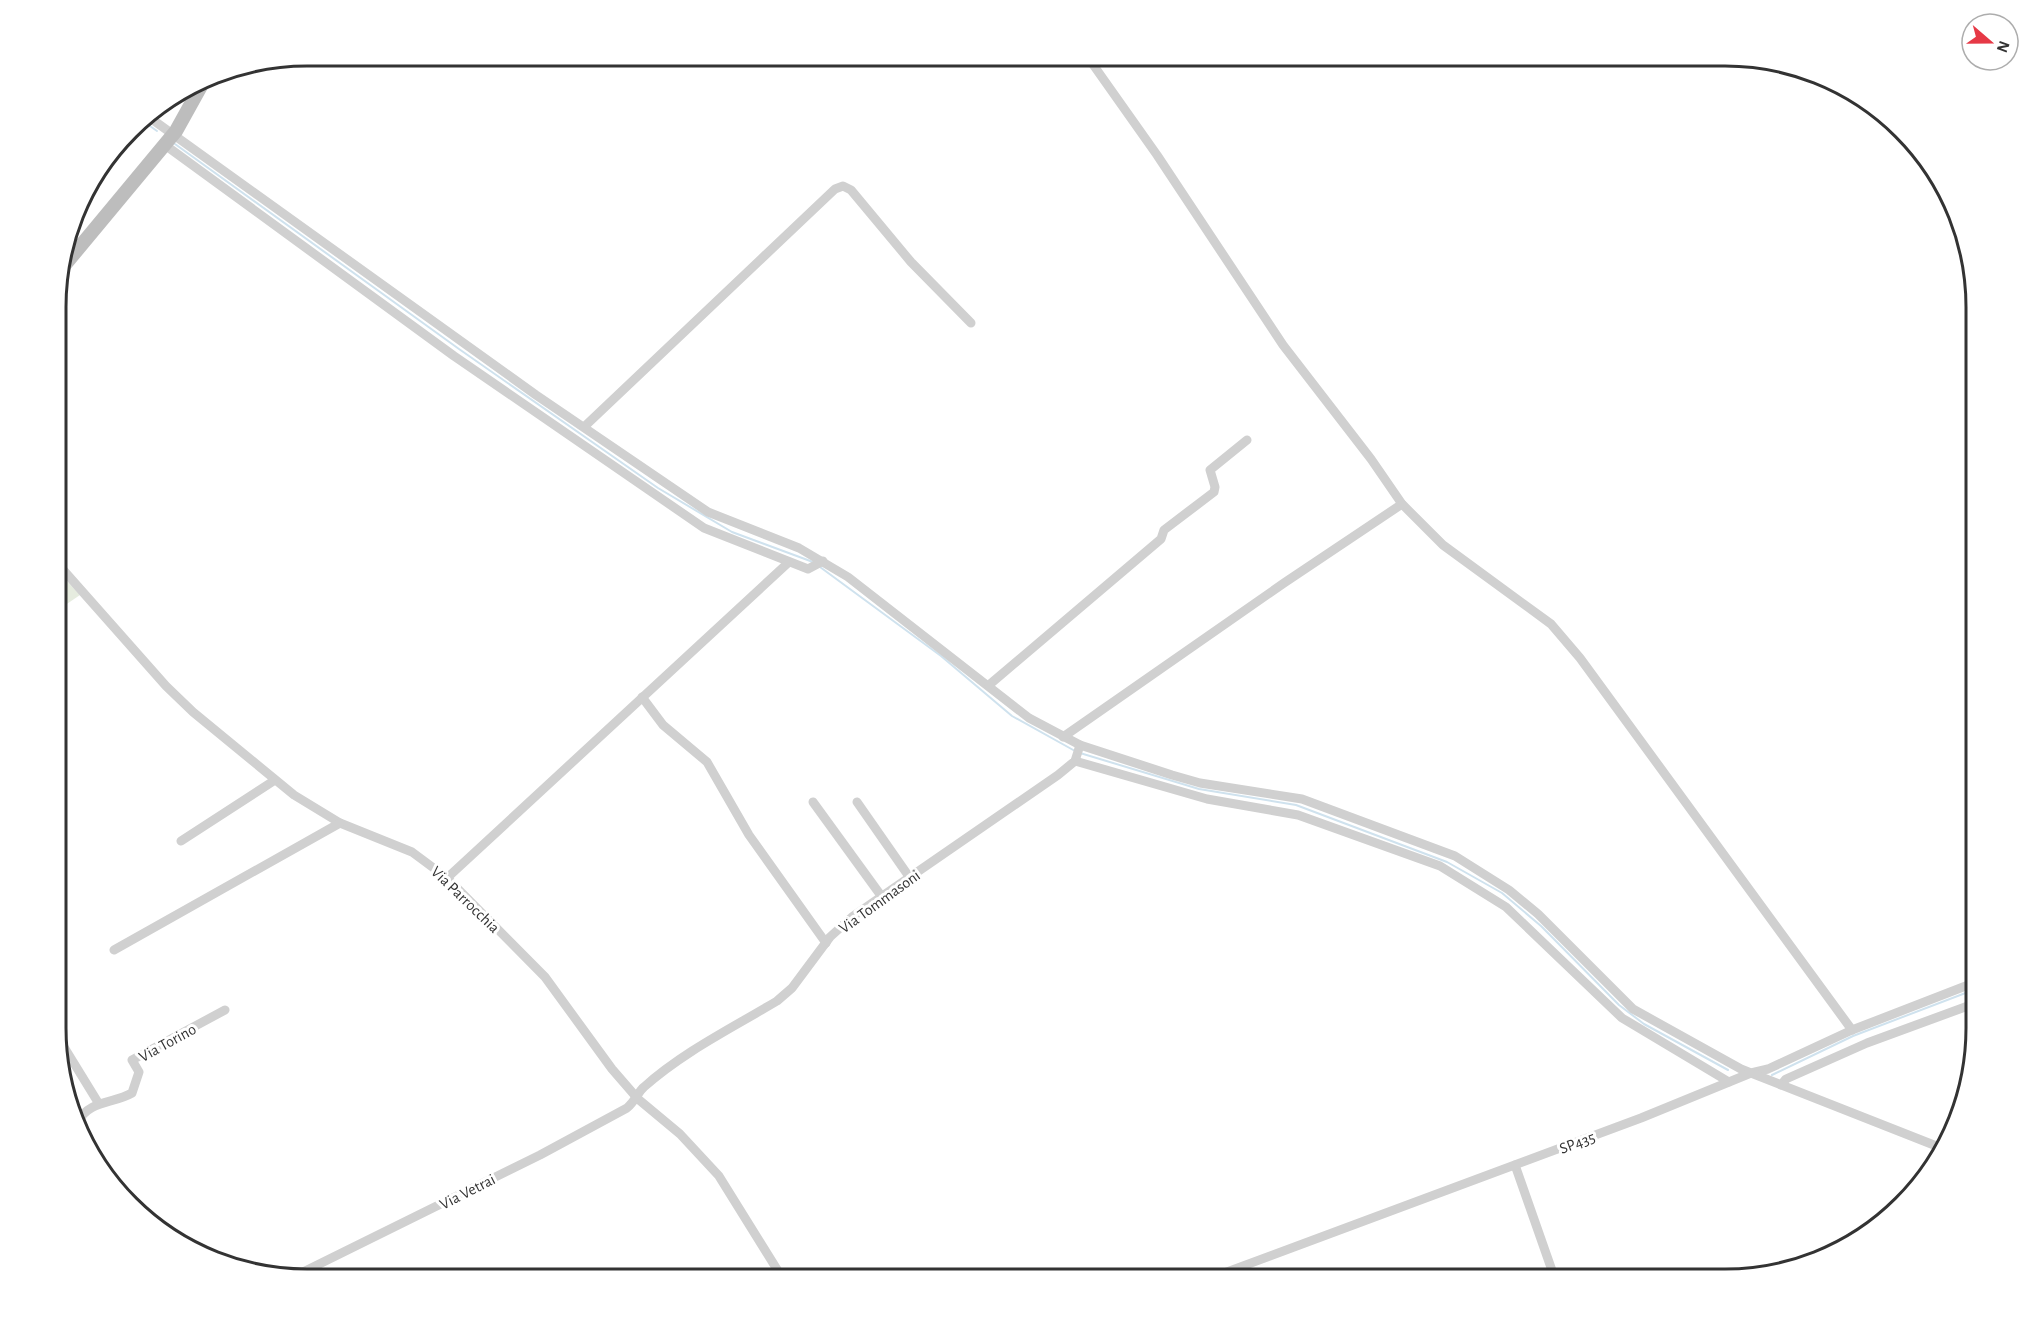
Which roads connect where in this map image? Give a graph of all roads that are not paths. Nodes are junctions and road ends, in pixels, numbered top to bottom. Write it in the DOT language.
graph roads {
  1 [pos="1094,66"];
  2 [pos="197,93"];
  3 [pos="153,122"];
  4 [pos="169,140"];
  5 [pos="72,257"];
  6 [pos="971,323"];
  7 [pos="584,427"];
  8 [pos="1247,440"];
  9 [pos="1402,504"];
  10 [pos="789,562"];
  11 [pos="819,563"];
  12 [pos="66,573"];
  13 [pos="989,685"];
  14 [pos="642,697"];
  15 [pos="1063,737"];
  16 [pos="1078,753"];
  17 [pos="275,780"];
  18 [pos="813,802"];
  19 [pos="857,802"];
  20 [pos="340,823"];
  21 [pos="181,842"];
  22 [pos="1432,855"];
  23 [pos="447,878"];
  24 [pos="910,878"];
  25 [pos="882,897"];
  26 [pos="826,943"];
  27 [pos="114,950"];
  28 [pos="1966,986"];
  29 [pos="1966,1007"];
  30 [pos="225,1010"];
  31 [pos="1852,1030"];
  32 [pos="68,1053"];
  33 [pos="1751,1073"];
  34 [pos="1729,1082"];
  35 [pos="1781,1085"];
  36 [pos="638,1099"];
  37 [pos="99,1104"];
  38 [pos="82,1114"];
  39 [pos="1936,1146"];
  40 [pos="1515,1165"];
  41 [pos="309,1269"];
  42 [pos="777,1269"];
  43 [pos="1235,1269"];
  44 [pos="1551,1269"];
  1 -- 9 [label="street"];
  2 -- 4 [label="street"];
  3 -- 4 [label="street"];
  4 -- 5 [label="street"];
  4 -- 7 [label="street"];
  4 -- 10 [label="street"];
  6 -- 7 [label="street"];
  7 -- 11 [label="street"];
  8 -- 13 [label="street"];
  9 -- 15 [label="street"];
  9 -- 31 [label="street"];
  10 -- 11 [label="street"];
  10 -- 14 [label="street"];
  11 -- 13 [label="street"];
  12 -- 17 [label="street, Via Parrocchia"];
  13 -- 15 [label="street"];
  14 -- 23 [label="street"];
  14 -- 26 [label="street"];
  15 -- 16 [label="street"];
  16 -- 22 [label="street"];
  16 -- 22 [label="street"];
  16 -- 24 [label="street, Via Tommasoni"];
  17 -- 20 [label="street, Via Parrocchia"];
  17 -- 21 [label="street"];
  18 -- 25 [label="street"];
  19 -- 24 [label="street"];
  20 -- 23 [label="street, Via Parrocchia"];
  20 -- 27 [label="street"];
  22 -- 33 [label="street"];
  22 -- 34 [label="street"];
  23 -- 36 [label="street, Via Parrocchia"];
  24 -- 25 [label="street, Via Tommasoni"];
  25 -- 26 [label="street, Via Tommasoni"];
  26 -- 36 [label="street, Via Tommasoni"];
  28 -- 31 [label="street, SP435"];
  29 -- 35 [label="street"];
  30 -- 37 [label="street, Via Torino"];
  31 -- 33 [label="street, SP435"];
  32 -- 37 [label="street"];
  33 -- 34 [label="street, SP435"];
  33 -- 35 [label="street"];
  34 -- 40 [label="street, SP435"];
  35 -- 39 [label="street"];
  36 -- 41 [label="street, Via Vetrai"];
  36 -- 42 [label="street, Via Parrocchia"];
  37 -- 38 [label="street, Via Torino"];
  40 -- 43 [label="street, SP435"];
  40 -- 44 [label="street"];
}
